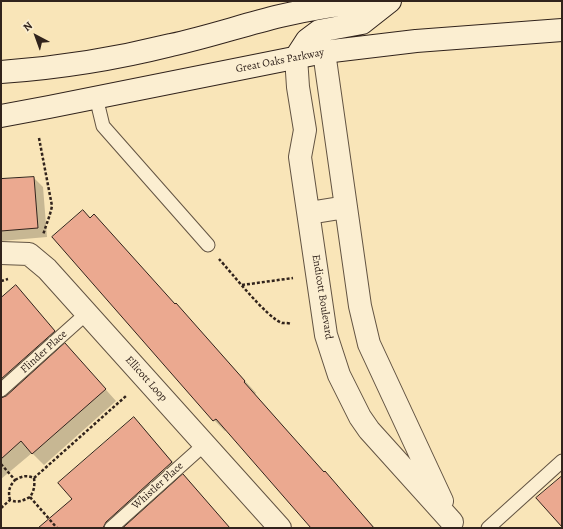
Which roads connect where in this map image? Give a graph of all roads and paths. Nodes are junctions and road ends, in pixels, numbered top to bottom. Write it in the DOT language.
graph roads {
  1 [pos="372,1"];
  2 [pos="390,1"];
  3 [pos="562,30"];
  4 [pos="324,52"];
  5 [pos="296,57"];
  6 [pos="1,72"];
  7 [pos="96,97"];
  8 [pos="1,116"];
  9 [pos="40,138"];
  10 [pos="346,207"];
  11 [pos="309,213"];
  12 [pos="42,238"];
  13 [pos="208,245"];
  14 [pos="1,253"];
  15 [pos="318,275"];
  16 [pos="12,279"];
  17 [pos="1,281"];
  18 [pos="242,285"];
  19 [pos="87,313"];
  20 [pos="292,324"];
  21 [pos="1,390"];
  22 [pos="126,396"];
  23 [pos="204,444"];
  24 [pos="562,461"];
  25 [pos="1,464"];
  26 [pos="34,478"];
  27 [pos="15,480"];
  28 [pos="30,497"];
  29 [pos="10,500"];
  30 [pos="1,508"];
  31 [pos="454,525"];
  32 [pos="57,528"];
  33 [pos="111,528"];
  34 [pos="280,528"];
  35 [pos="488,528"];
  1 -- 6 [label="street"];
  2 -- 5 [label="street"];
  3 -- 4 [label="street, Great Oaks Parkway"];
  4 -- 5 [label="street, Great Oaks Parkway"];
  4 -- 10 [label="street, Endicott Boulevard"];
  5 -- 7 [label="street, Great Oaks Parkway"];
  5 -- 11 [label="street, Endicott Boulevard"];
  7 -- 8 [label="street, Great Oaks Parkway"];
  7 -- 13 [label="lane"];
  9 -- 12 [label="path"];
  10 -- 11 [label="street"];
  10 -- 31 [label="street, Endicott Boulevard"];
  11 -- 15 [label="street, Endicott Boulevard"];
  13 -- 18 [label="path"];
  14 -- 19 [label="street, Ellicott Loop"];
  15 -- 18 [label="path"];
  15 -- 31 [label="street, Endicott Boulevard"];
  16 -- 17 [label="path"];
  18 -- 20 [label="path"];
  19 -- 21 [label="lane, Flinder Place"];
  19 -- 23 [label="street, Ellicott Loop"];
  22 -- 26 [label="path"];
  23 -- 33 [label="lane, Whistler Place"];
  23 -- 34 [label="street, Ellicott Loop"];
  24 -- 35 [label="lane"];
  25 -- 27 [label="path"];
  26 -- 27 [label="path"];
  26 -- 28 [label="path"];
  27 -- 29 [label="path"];
  28 -- 29 [label="path"];
  28 -- 32 [label="path"];
  29 -- 30 [label="path"];
}
